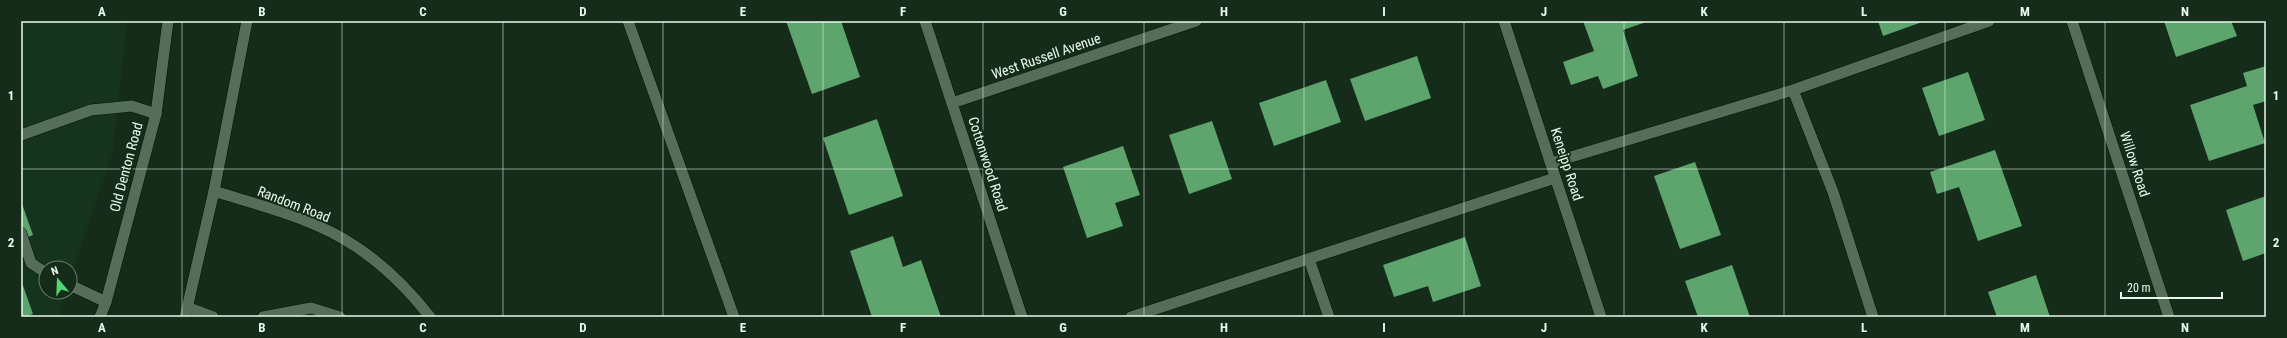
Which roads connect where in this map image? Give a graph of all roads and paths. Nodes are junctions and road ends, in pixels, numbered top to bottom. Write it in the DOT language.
graph roads {
  1 [pos="168,21"];
  2 [pos="247,21"];
  3 [pos="628,21"];
  4 [pos="926,21"];
  5 [pos="1196,21"];
  6 [pos="1504,21"];
  7 [pos="1989,21"];
  8 [pos="2072,21"];
  9 [pos="1793,90"];
  10 [pos="952,104"];
  11 [pos="156,114"];
  12 [pos="21,134"];
  13 [pos="1551,163"];
  14 [pos="1556,178"];
  15 [pos="214,191"];
  16 [pos="21,233"];
  17 [pos="1309,258"];
  18 [pos="38,268"];
  19 [pos="78,289"];
  20 [pos="106,302"];
  21 [pos="187,312"];
  22 [pos="100,317"];
  23 [pos="213,317"];
  24 [pos="263,317"];
  25 [pos="340,317"];
  26 [pos="430,317"];
  27 [pos="734,317"];
  28 [pos="1022,317"];
  29 [pos="1131,317"];
  30 [pos="1329,317"];
  31 [pos="1601,317"];
  32 [pos="1873,317"];
  33 [pos="2169,317"];
  1 -- 11 [label="street, Old Denton Road"];
  2 -- 15 [label="street"];
  3 -- 27 [label="street"];
  4 -- 10 [label="street, Cottonwood Road"];
  5 -- 10 [label="street, West Russell Avenue"];
  6 -- 13 [label="street, Keneipp Road"];
  7 -- 9 [label="street"];
  8 -- 33 [label="street, Willow Road"];
  9 -- 13 [label="street"];
  9 -- 32 [label="street"];
  10 -- 28 [label="street, Cottonwood Road"];
  11 -- 12 [label="street"];
  11 -- 20 [label="street, Old Denton Road"];
  13 -- 14 [label="street, Keneipp Road"];
  14 -- 17 [label="street"];
  14 -- 31 [label="street, Keneipp Road"];
  15 -- 21 [label="street"];
  15 -- 26 [label="street, Random Road"];
  16 -- 18 [label="street"];
  17 -- 29 [label="street"];
  17 -- 30 [label="street"];
  19 -- 20 [label="street"];
  20 -- 22 [label="street, Old Denton Road"];
  21 -- 23 [label="street"];
  24 -- 25 [label="street"];
}
